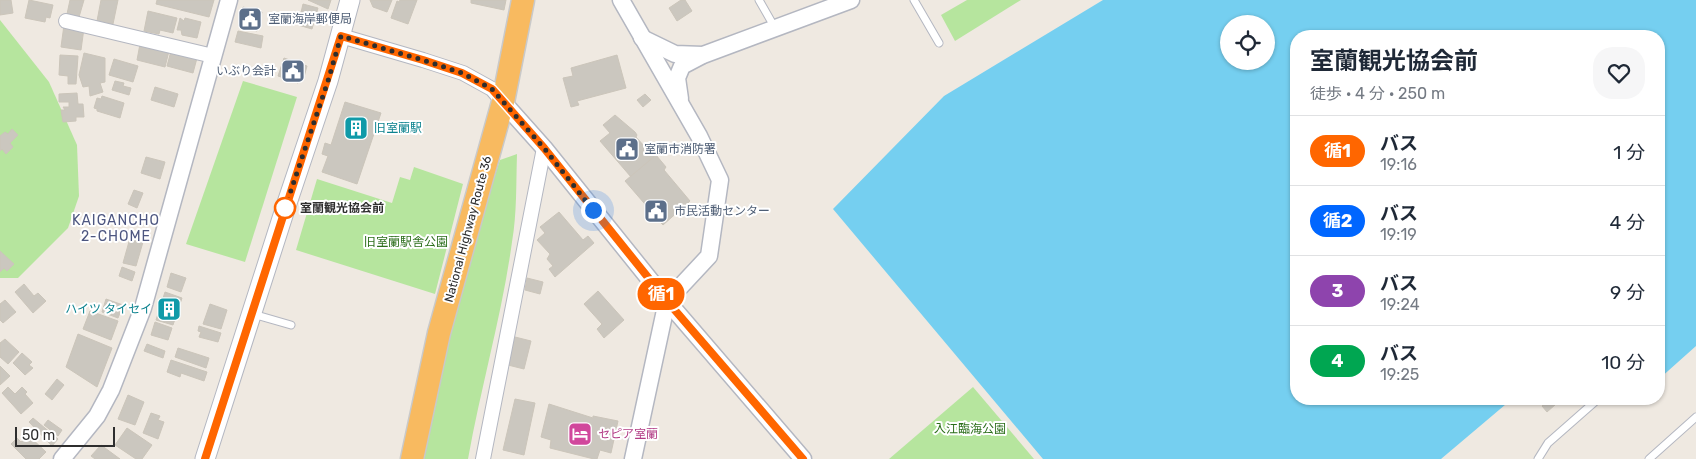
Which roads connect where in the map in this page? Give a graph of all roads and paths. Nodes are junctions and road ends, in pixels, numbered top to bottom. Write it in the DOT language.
graph roads {
  1 [pos="229,0"];
  2 [pos="350,0"];
  3 [pos="523,0"];
  4 [pos="621,0"];
  5 [pos="759,0"];
  6 [pos="851,0"];
  7 [pos="914,0"];
  8 [pos="66,21"];
  9 [pos="775,28"];
  10 [pos="341,36"];
  11 [pos="642,38"];
  12 [pos="939,43"];
  13 [pos="702,54"];
  14 [pos="213,56"];
  15 [pos="503,102"];
  16 [pos="681,105"];
  17 [pos="544,148"];
  18 [pos="667,301"];
  19 [pos="252,313"];
  20 [pos="291,325"];
  21 [pos="1591,405"];
  22 [pos="1696,417"];
  23 [pos="62,459"];
  24 [pos="205,459"];
  25 [pos="412,459"];
  26 [pos="483,459"];
  27 [pos="633,459"];
  28 [pos="803,459"];
  29 [pos="1538,459"];
  30 [pos="1649,459"];
  1 -- 14 [label="street"];
  2 -- 10 [label="main road"];
  3 -- 15 [label="highway, National Highway Route 36"];
  4 -- 11 [label="street"];
  5 -- 9 [label="lane"];
  6 -- 9 [label="street"];
  7 -- 12 [label="lane"];
  8 -- 14 [label="street"];
  9 -- 13 [label="street"];
  10 -- 15 [label="street"];
  10 -- 19 [label="main road"];
  11 -- 13 [label="street"];
  11 -- 16 [label="street"];
  13 -- 16 [label="street"];
  14 -- 23 [label="street"];
  15 -- 17 [label="street"];
  15 -- 25 [label="highway, National Highway Route 36"];
  16 -- 18 [label="street"];
  17 -- 18 [label="street"];
  17 -- 26 [label="street"];
  18 -- 27 [label="street"];
  18 -- 28 [label="street"];
  19 -- 20 [label="lane"];
  19 -- 24 [label="main road"];
  21 -- 29 [label="lane"];
  22 -- 30 [label="lane"];
}
